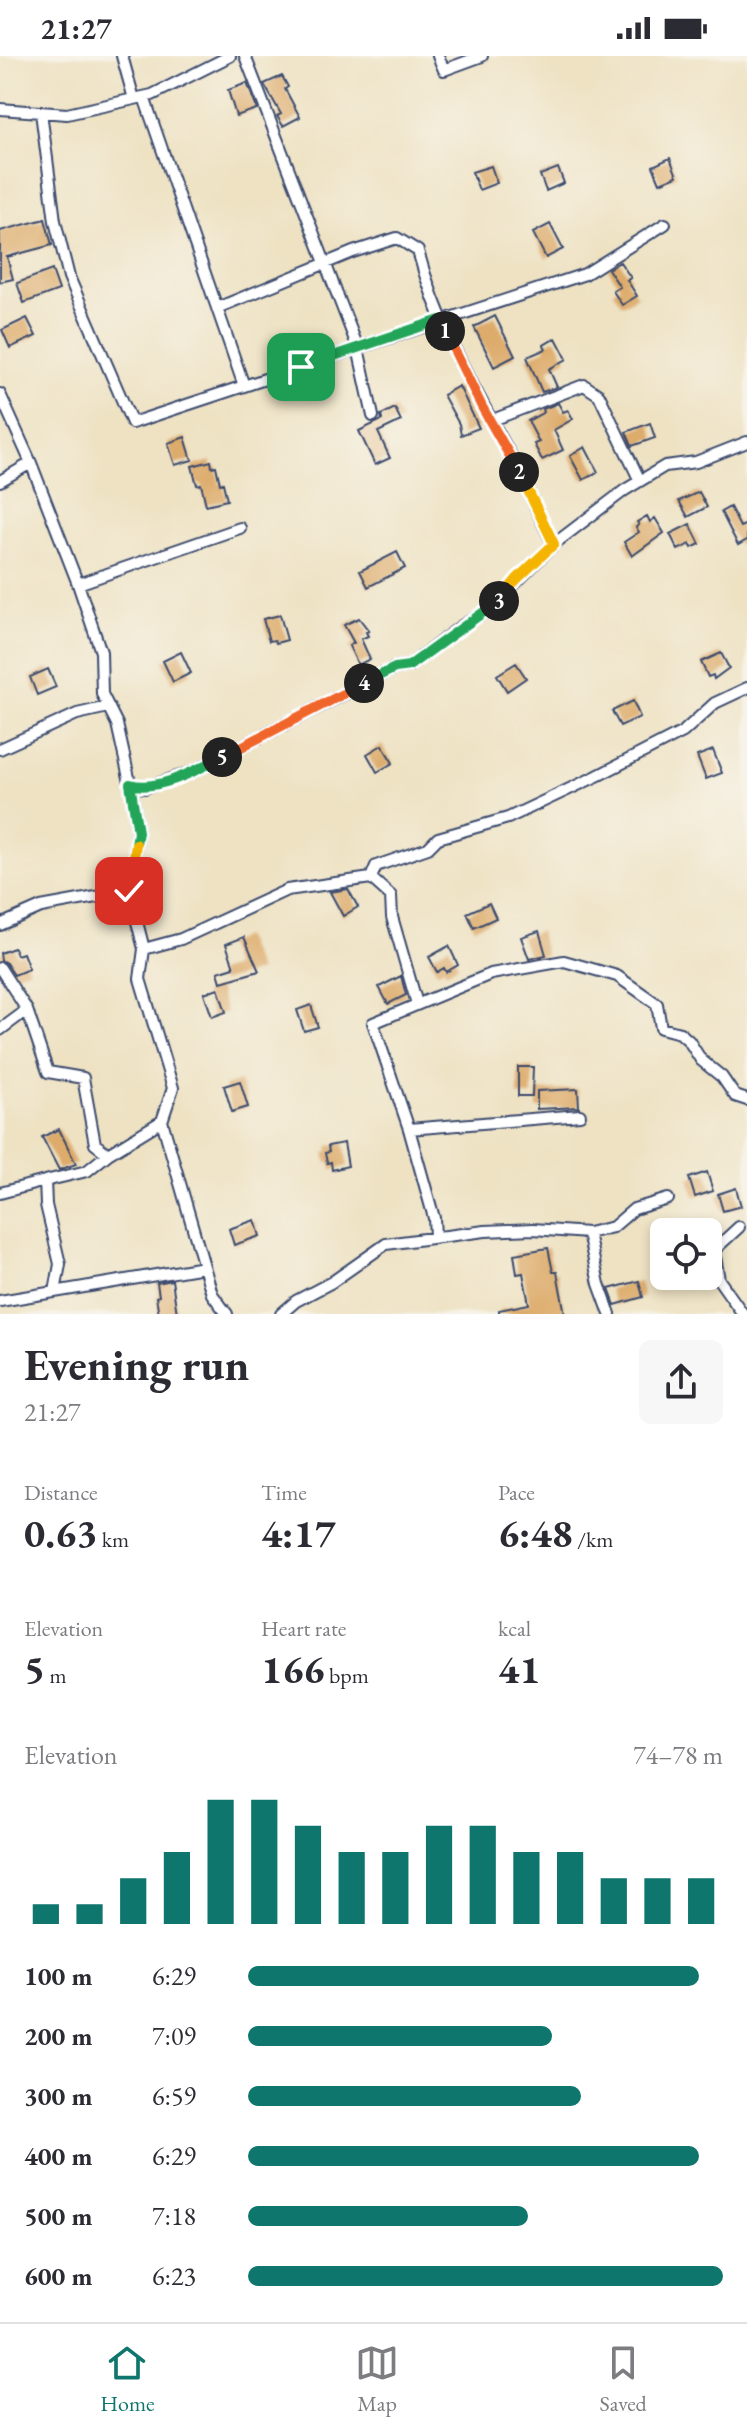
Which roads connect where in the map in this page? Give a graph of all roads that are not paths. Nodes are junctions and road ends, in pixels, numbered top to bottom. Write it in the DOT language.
graph roads {
  1 [pos="122,56"];
  2 [pos="230,56"];
  3 [pos="245,56"];
  4 [pos="438,56"];
  5 [pos="482,56"];
  6 [pos="139,98"];
  7 [pos="0,109"];
  8 [pos="41,112"];
  9 [pos="665,224"];
  10 [pos="325,264"];
  11 [pos="217,308"];
  12 [pos="440,320"];
  13 [pos="358,348"];
  14 [pos="244,386"];
  15 [pos="0,394"];
  16 [pos="373,416"];
  17 [pos="490,421"];
  18 [pos="747,442"];
  19 [pos="31,463"];
  20 [pos="0,481"];
  21 [pos="640,481"];
  22 [pos="240,528"];
  23 [pos="554,544"];
  24 [pos="78,584"];
  25 [pos="747,688"];
  26 [pos="108,707"];
  27 [pos="0,749"];
  28 [pos="130,784"];
  29 [pos="371,878"];
  30 [pos="129,891"];
  31 [pos="0,925"];
  32 [pos="144,949"];
  33 [pos="0,968"];
  34 [pos="417,1004"];
  35 [pos="27,1010"];
  36 [pos="0,1030"];
  37 [pos="747,1100"];
  38 [pos="580,1115"];
  39 [pos="162,1121"];
  40 [pos="409,1129"];
  41 [pos="108,1154"];
  42 [pos="45,1181"];
  43 [pos="0,1193"];
  44 [pos="668,1199"];
  45 [pos="739,1227"];
  46 [pos="588,1233"];
  47 [pos="435,1236"];
  48 [pos="204,1267"];
  49 [pos="55,1292"];
  50 [pos="0,1301"];
  51 [pos="227,1314"];
  52 [pos="281,1314"];
  53 [pos="610,1314"];
  54 [pos="743,1314"];
  1 -- 6 [label="street"];
  2 -- 6 [label="street"];
  3 -- 10 [label="street"];
  4 -- 5 [label="street"];
  6 -- 8 [label="street"];
  6 -- 11 [label="street"];
  7 -- 8 [label="street"];
  8 -- 14 [label="street"];
  9 -- 12 [label="street"];
  10 -- 11 [label="street"];
  10 -- 12 [label="street"];
  10 -- 13 [label="street"];
  11 -- 14 [label="street"];
  12 -- 13 [label="street"];
  12 -- 17 [label="street"];
  13 -- 14 [label="street"];
  13 -- 16 [label="street"];
  15 -- 19 [label="street"];
  17 -- 21 [label="street"];
  17 -- 23 [label="street"];
  18 -- 21 [label="street"];
  19 -- 20 [label="street"];
  19 -- 24 [label="street"];
  21 -- 23 [label="street"];
  22 -- 24 [label="street"];
  23 -- 28 [label="street"];
  24 -- 26 [label="street"];
  25 -- 29 [label="street"];
  26 -- 27 [label="street"];
  26 -- 28 [label="street"];
  28 -- 30 [label="street"];
  29 -- 32 [label="street"];
  29 -- 34 [label="street"];
  30 -- 31 [label="street"];
  30 -- 32 [label="street"];
  32 -- 39 [label="street"];
  33 -- 35 [label="street"];
  34 -- 37 [label="street"];
  34 -- 40 [label="street"];
  35 -- 36 [label="street"];
  35 -- 41 [label="street"];
  38 -- 40 [label="street"];
  39 -- 41 [label="street"];
  39 -- 48 [label="street"];
  40 -- 47 [label="street"];
  41 -- 42 [label="street"];
  42 -- 43 [label="street"];
  42 -- 49 [label="street"];
  44 -- 46 [label="street"];
  45 -- 54 [label="street"];
  46 -- 47 [label="street"];
  46 -- 53 [label="street"];
  47 -- 52 [label="street"];
  48 -- 49 [label="street"];
  48 -- 51 [label="street"];
  49 -- 50 [label="street"];
}
